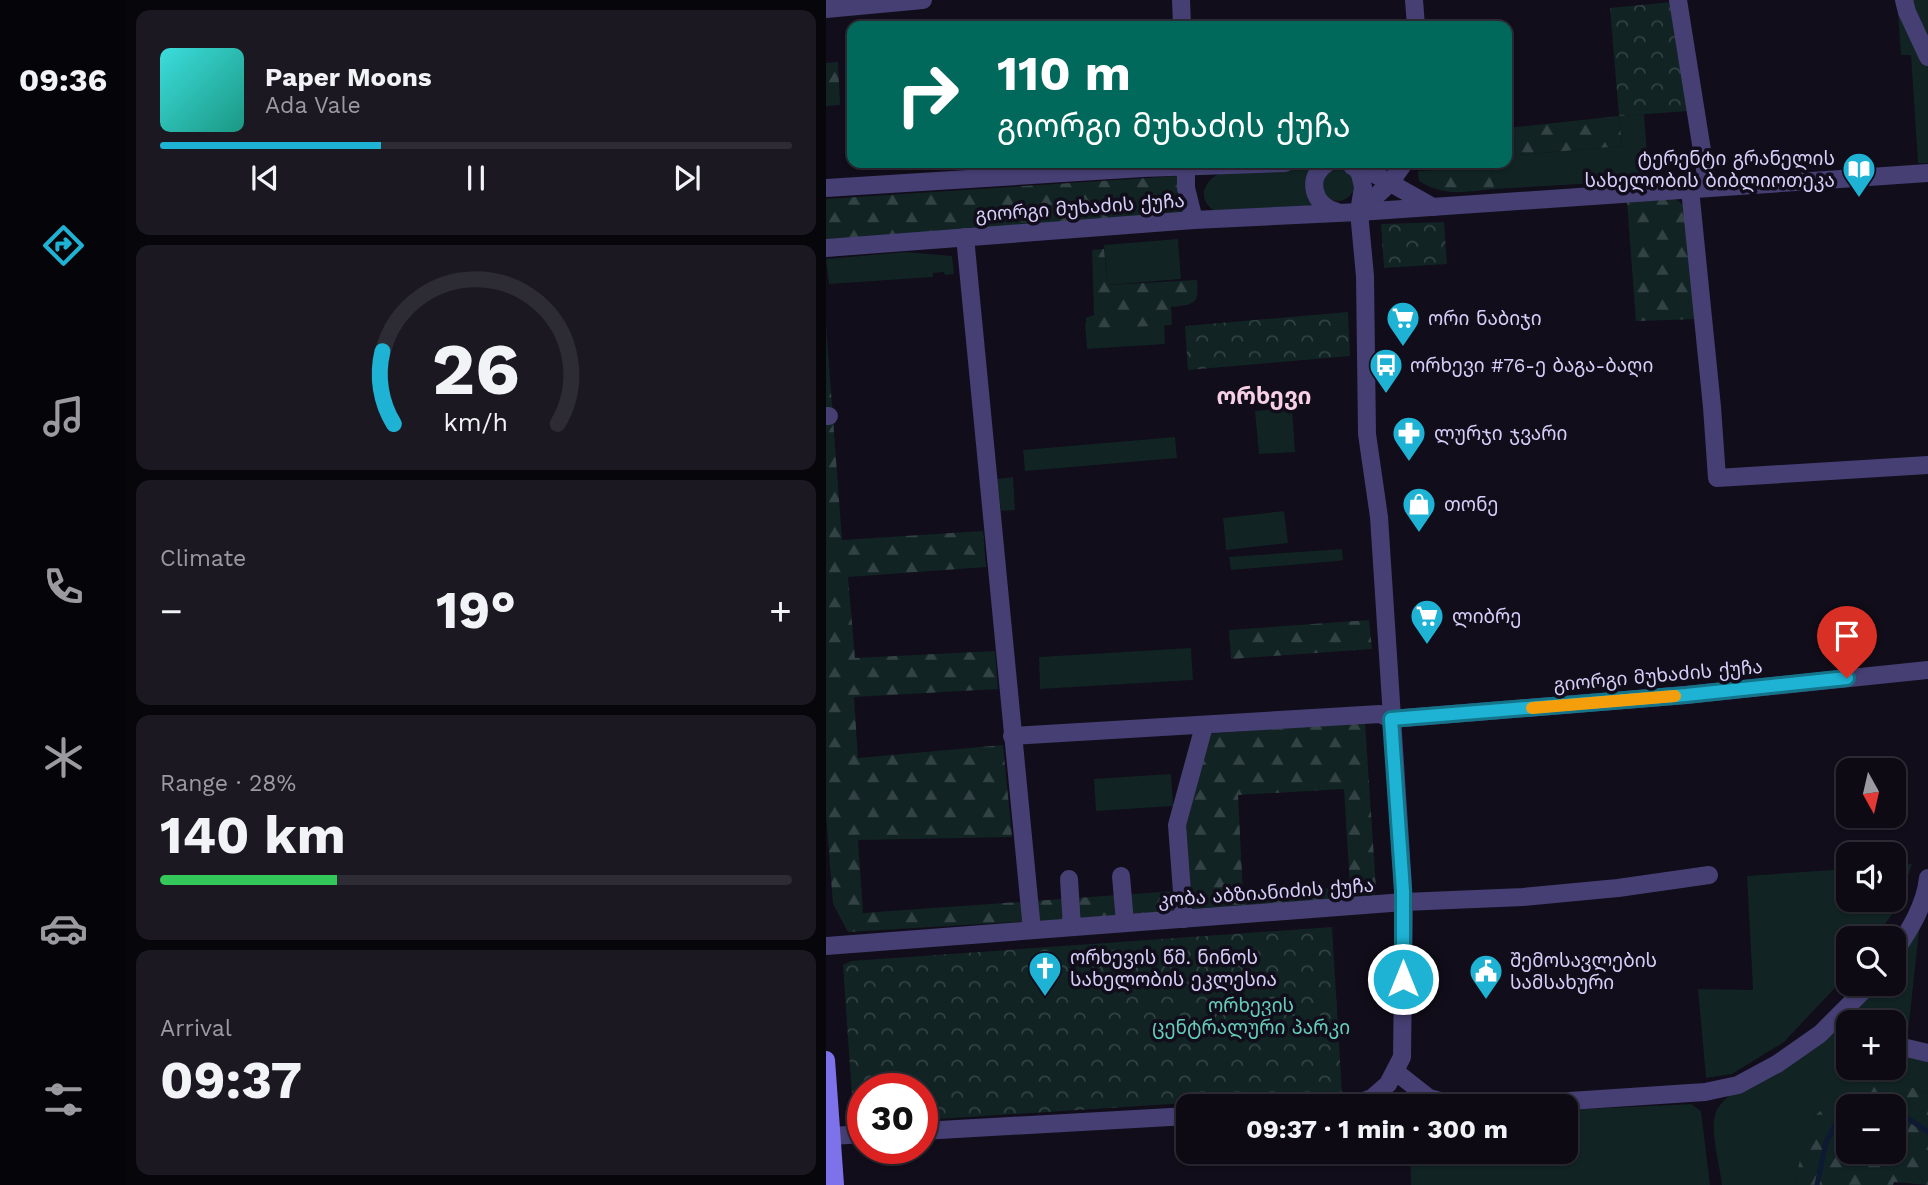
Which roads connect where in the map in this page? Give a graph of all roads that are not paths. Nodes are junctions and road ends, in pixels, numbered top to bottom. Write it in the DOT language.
graph roads {
  1 [pos="923,0"];
  2 [pos="1181,0"];
  3 [pos="1414,0"];
  4 [pos="1678,0"];
  5 [pos="1904,0"];
  6 [pos="826,9"];
  7 [pos="1182,21"];
  8 [pos="1416,21"];
  9 [pos="1928,57"];
  10 [pos="1139,168"];
  11 [pos="1186,168"];
  12 [pos="1323,168"];
  13 [pos="1354,168"];
  14 [pos="1359,168"];
  15 [pos="1401,168"];
  16 [pos="1928,173"];
  17 [pos="1391,183"];
  18 [pos="826,188"];
  19 [pos="1699,189"];
  20 [pos="1433,206"];
  21 [pos="1337,212"];
  22 [pos="1359,212"];
  23 [pos="1194,220"];
  24 [pos="965,237"];
  25 [pos="826,248"];
  26 [pos="1928,465"];
  27 [pos="1928,670"];
  28 [pos="1391,719"];
  29 [pos="1204,726"];
  30 [pos="1012,736"];
  31 [pos="1709,875"];
  32 [pos="1121,876"];
  33 [pos="1928,878"];
  34 [pos="1069,879"];
  35 [pos="1404,902"];
  36 [pos="1184,919"];
  37 [pos="1125,923"];
  38 [pos="1072,927"];
  39 [pos="1032,930"];
  40 [pos="1906,935"];
  41 [pos="826,946"];
  42 [pos="1858,996"];
  43 [pos="1830,1023"];
  44 [pos="1836,1026"];
  45 [pos="1906,1048"];
  46 [pos="1928,1053"];
  47 [pos="826,1060"];
  48 [pos="1396,1072"];
  49 [pos="1377,1094"];
  50 [pos="1424,1094"];
  51 [pos="1578,1101"];
  52 [pos="1176,1117"];
  53 [pos="938,1130"];
  54 [pos="847,1135"];
  55 [pos="832,1136"];
  56 [pos="835,1185"];
  1 -- 6 [label="street"];
  2 -- 7 [label="street"];
  3 -- 8 [label="street"];
  4 -- 19 [label="street"];
  5 -- 9 [label="street"];
  10 -- 18 [label="street, გიორგი მუხაძის ქუჩა"];
  11 -- 23 [label="street"];
  12 -- 21 [label="street"];
  13 -- 22 [label="street"];
  14 -- 17 [label="street"];
  15 -- 17 [label="street"];
  16 -- 19 [label="street, გიორგი მუხაძის ქუჩა"];
  17 -- 20 [label="street"];
  17 -- 22 [label="street"];
  19 -- 20 [label="street, გიორგი მუხაძის ქუჩა"];
  19 -- 26 [label="street"];
  20 -- 22 [label="street, გიორგი მუხაძის ქუჩა"];
  21 -- 22 [label="street, გიორგი მუხაძის ქუჩა"];
  21 -- 23 [label="street, გიორგი მუხაძის ქუჩა"];
  22 -- 28 [label="street"];
  23 -- 24 [label="street, გიორგი მუხაძის ქუჩა"];
  24 -- 25 [label="street, გიორგი მუხაძის ქუჩა"];
  24 -- 30 [label="street"];
  27 -- 28 [label="street, გიორგი მუხაძის ქუჩა"];
  28 -- 29 [label="street, გიორგი მუხაძის ქუჩა"];
  28 -- 35 [label="street"];
  29 -- 30 [label="street, გიორგი მუხაძის ქუჩა"];
  29 -- 36 [label="street"];
  30 -- 39 [label="street"];
  31 -- 35 [label="street, კობა აბზიანიძის ქუჩა"];
  32 -- 37 [label="street"];
  33 -- 40 [label="street"];
  34 -- 38 [label="street"];
  35 -- 36 [label="street, კობა აბზიანიძის ქუჩა"];
  35 -- 48 [label="street"];
  36 -- 37 [label="street, კობა აბზიანიძის ქუჩა"];
  37 -- 38 [label="street, კობა აბზიანიძის ქუჩა"];
  38 -- 39 [label="street, კობა აბზიანიძის ქუჩა"];
  39 -- 41 [label="street, კობა აბზიანიძის ქუჩა"];
  42 -- 43 [label="street"];
  43 -- 44 [label="street"];
  43 -- 51 [label="street"];
  45 -- 46 [label="street"];
  47 -- 55 [label="street"];
  48 -- 49 [label="street"];
  48 -- 50 [label="street"];
  52 -- 53 [label="street"];
  54 -- 55 [label="street"];
  55 -- 56 [label="street"];
}
